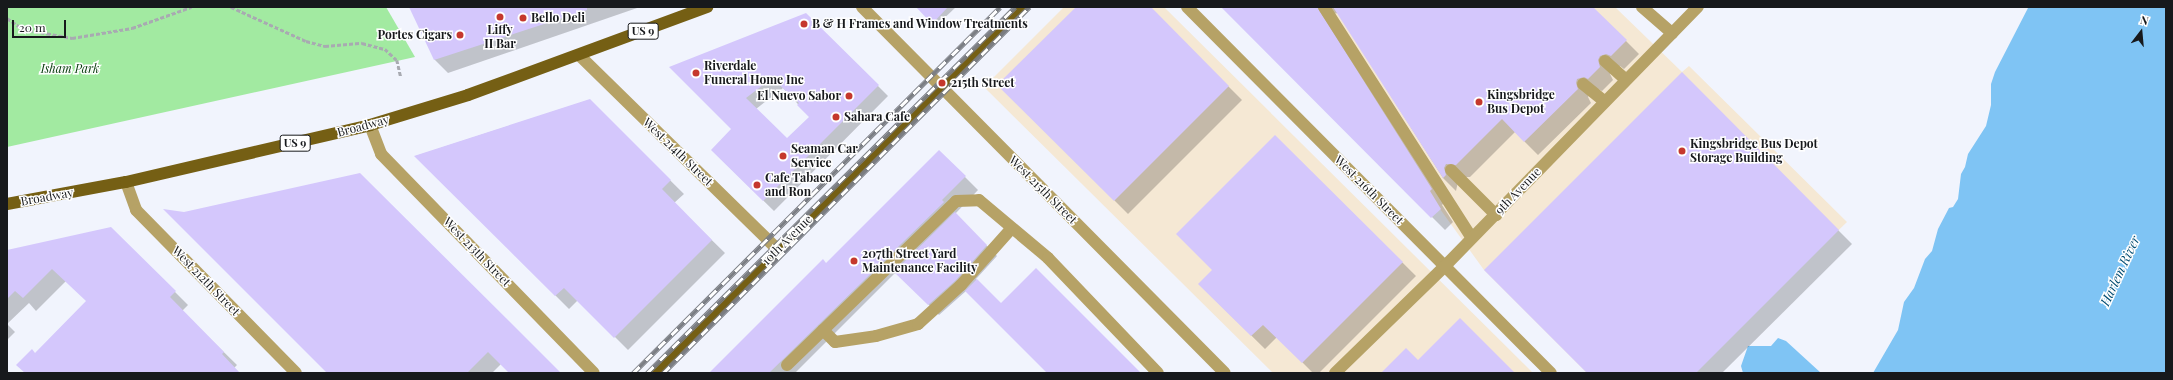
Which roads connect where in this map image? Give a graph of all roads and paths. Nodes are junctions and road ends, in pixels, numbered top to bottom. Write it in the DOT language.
graph roads {
  1 [pos="191,7"];
  2 [pos="231,7"];
  3 [pos="706,7"];
  4 [pos="862,7"];
  5 [pos="1023,7"];
  6 [pos="1187,7"];
  7 [pos="1324,7"];
  8 [pos="1642,7"];
  9 [pos="1698,7"];
  10 [pos="7,18"];
  11 [pos="1672,33"];
  12 [pos="580,56"];
  13 [pos="1606,61"];
  14 [pos="401,77"];
  15 [pos="1626,80"];
  16 [pos="1583,84"];
  17 [pos="942,88"];
  18 [pos="1605,102"];
  19 [pos="370,125"];
  20 [pos="1451,170"];
  21 [pos="126,182"];
  22 [pos="7,204"];
  23 [pos="1496,214"];
  24 [pos="1012,228"];
  25 [pos="1472,238"];
  26 [pos="777,248"];
  27 [pos="1445,266"];
  28 [pos="823,330"];
  29 [pos="787,365"];
  30 [pos="296,373"];
  31 [pos="594,373"];
  32 [pos="655,373"];
  33 [pos="1158,373"];
  34 [pos="1225,373"];
  35 [pos="1335,373"];
  36 [pos="1552,373"];
  1 -- 10 [label="path"];
  2 -- 14 [label="path"];
  3 -- 12 [label="main road, Broadway / US 9"];
  4 -- 17 [label="street, West 215th Street"];
  5 -- 17 [label="main road, 10th Avenue"];
  6 -- 27 [label="street, West 216th Street"];
  7 -- 25 [label="street"];
  8 -- 11 [label="street"];
  9 -- 11 [label="street, 9th Avenue"];
  11 -- 15 [label="street, 9th Avenue"];
  12 -- 19 [label="main road, Broadway / US 9"];
  12 -- 26 [label="street, West 214th Street"];
  13 -- 15 [label="street"];
  15 -- 18 [label="street, 9th Avenue"];
  16 -- 18 [label="street"];
  17 -- 26 [label="main road, 10th Avenue"];
  17 -- 34 [label="street, West 215th Street"];
  18 -- 23 [label="street, 9th Avenue"];
  19 -- 21 [label="main road, Broadway / US 9"];
  19 -- 31 [label="street, West 213th Street"];
  20 -- 23 [label="street"];
  21 -- 22 [label="main road, Broadway / US 9"];
  21 -- 30 [label="street, West 212th Street"];
  23 -- 25 [label="street, 9th Avenue"];
  24 -- 28 [label="street"];
  24 -- 28 [label="street"];
  24 -- 33 [label="street"];
  25 -- 27 [label="street, 9th Avenue"];
  26 -- 32 [label="main road, 10th Avenue"];
  27 -- 35 [label="street, 9th Avenue"];
  27 -- 36 [label="street, West 216th Street"];
  28 -- 29 [label="street"];
}
